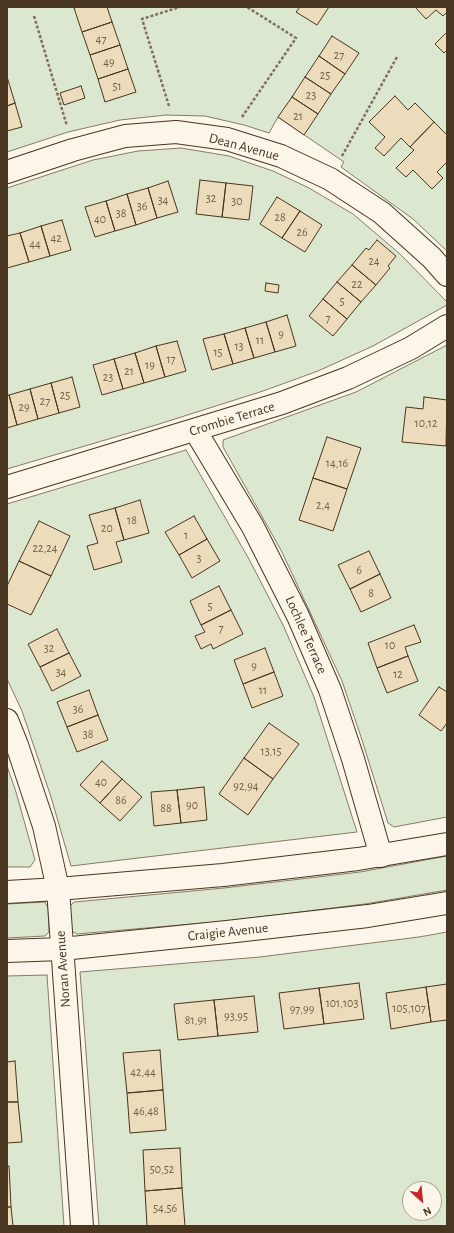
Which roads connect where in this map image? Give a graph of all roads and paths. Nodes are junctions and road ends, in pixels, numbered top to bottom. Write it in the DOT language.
graph roads {
  1 [pos="180,7"];
  2 [pos="247,7"];
  3 [pos="34,16"];
  4 [pos="397,57"];
  5 [pos="176,132"];
  6 [pos="227,139"];
  7 [pos="73,150"];
  8 [pos="7,172"];
  9 [pos="330,179"];
  10 [pos="447,275"];
  11 [pos="447,326"];
  12 [pos="195,430"];
  13 [pos="7,487"];
  14 [pos="7,720"];
  15 [pos="447,844"];
  16 [pos="381,856"];
  17 [pos="58,889"];
  18 [pos="7,892"];
  19 [pos="447,903"];
  20 [pos="62,949"];
  21 [pos="7,951"];
  22 [pos="82,1226"];
  1 -- 5 [label="path"];
  2 -- 6 [label="path"];
  3 -- 7 [label="path"];
  4 -- 9 [label="path"];
  5 -- 6 [label="street, Dean Avenue"];
  5 -- 7 [label="street, Dean Avenue"];
  6 -- 9 [label="street, Dean Avenue"];
  7 -- 8 [label="street, Dean Avenue"];
  9 -- 10 [label="street, Dean Avenue"];
  11 -- 12 [label="street, Crombie Terrace"];
  12 -- 13 [label="street, Crombie Terrace"];
  12 -- 16 [label="street, Lochlee Terrace"];
  14 -- 17 [label="street, Noran Avenue"];
  15 -- 16 [label="street"];
  16 -- 17 [label="street"];
  17 -- 18 [label="street"];
  17 -- 20 [label="street, Noran Avenue"];
  19 -- 20 [label="street, Craigie Avenue"];
  20 -- 21 [label="street, Craigie Avenue"];
  20 -- 22 [label="street, Noran Avenue"];
}
